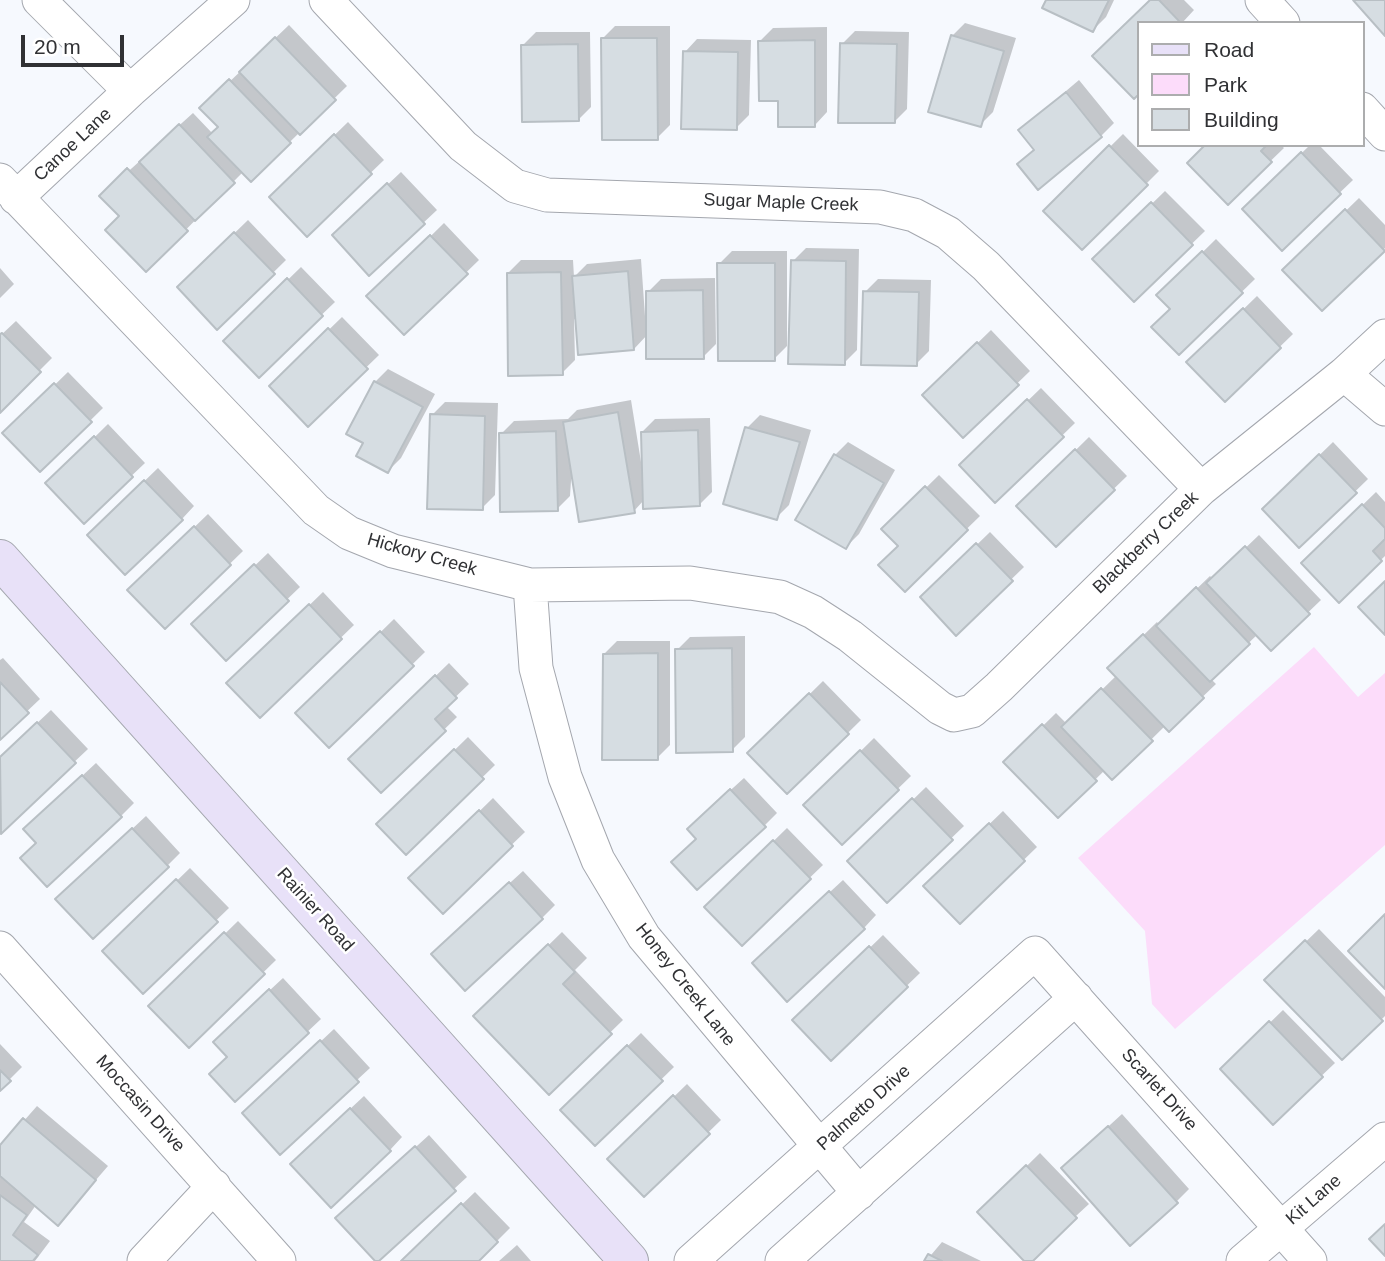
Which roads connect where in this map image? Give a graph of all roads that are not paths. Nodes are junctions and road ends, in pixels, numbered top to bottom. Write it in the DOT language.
graph roads {
  1 [pos="39,0"];
  2 [pos="233,0"];
  3 [pos="326,0"];
  4 [pos="1262,0"];
  5 [pos="1281,21"];
  6 [pos="130,91"];
  7 [pos="1364,111"];
  8 [pos="1385,134"];
  9 [pos="8,189"];
  10 [pos="1385,336"];
  11 [pos="1344,374"];
  12 [pos="1385,410"];
  13 [pos="1201,489"];
  14 [pos="0,559"];
  15 [pos="530,584"];
  16 [pos="954,715"];
  17 [pos="0,948"];
  18 [pos="1035,953"];
  19 [pos="1076,998"];
  20 [pos="1385,1139"];
  21 [pos="820,1148"];
  22 [pos="214,1186"];
  23 [pos="859,1193"];
  24 [pos="1283,1227"];
  25 [pos="144,1261"];
  26 [pos="279,1261"];
  27 [pos="629,1261"];
  28 [pos="691,1261"];
  29 [pos="782,1261"];
  30 [pos="1243,1261"];
  31 [pos="1310,1261"];
  1 -- 6 [label="street"];
  2 -- 6 [label="street, Canoe Lane"];
  3 -- 13 [label="street, Sugar Maple Creek"];
  4 -- 5 [label="street"];
  6 -- 9 [label="street, Canoe Lane"];
  7 -- 8 [label="street"];
  9 -- 15 [label="street, Hickory Creek"];
  10 -- 11 [label="street, Blackberry Creek"];
  11 -- 12 [label="street"];
  11 -- 13 [label="street, Blackberry Creek"];
  13 -- 16 [label="street, Blackberry Creek"];
  14 -- 27 [label="street, Rainier Road"];
  15 -- 16 [label="street, Hickory Creek"];
  15 -- 21 [label="street, Honey Creek Lane"];
  17 -- 22 [label="street, Moccasin Drive"];
  18 -- 19 [label="street, Scarlet Drive"];
  18 -- 21 [label="street, Palmetto Drive"];
  19 -- 23 [label="street"];
  19 -- 24 [label="street, Scarlet Drive"];
  20 -- 24 [label="street, Kit Lane"];
  21 -- 23 [label="street, Honey Creek Lane"];
  21 -- 28 [label="street, Palmetto Drive"];
  22 -- 25 [label="street"];
  22 -- 26 [label="street, Moccasin Drive"];
  23 -- 29 [label="street"];
  24 -- 30 [label="street, Kit Lane"];
  24 -- 31 [label="street, Scarlet Drive"];
}
